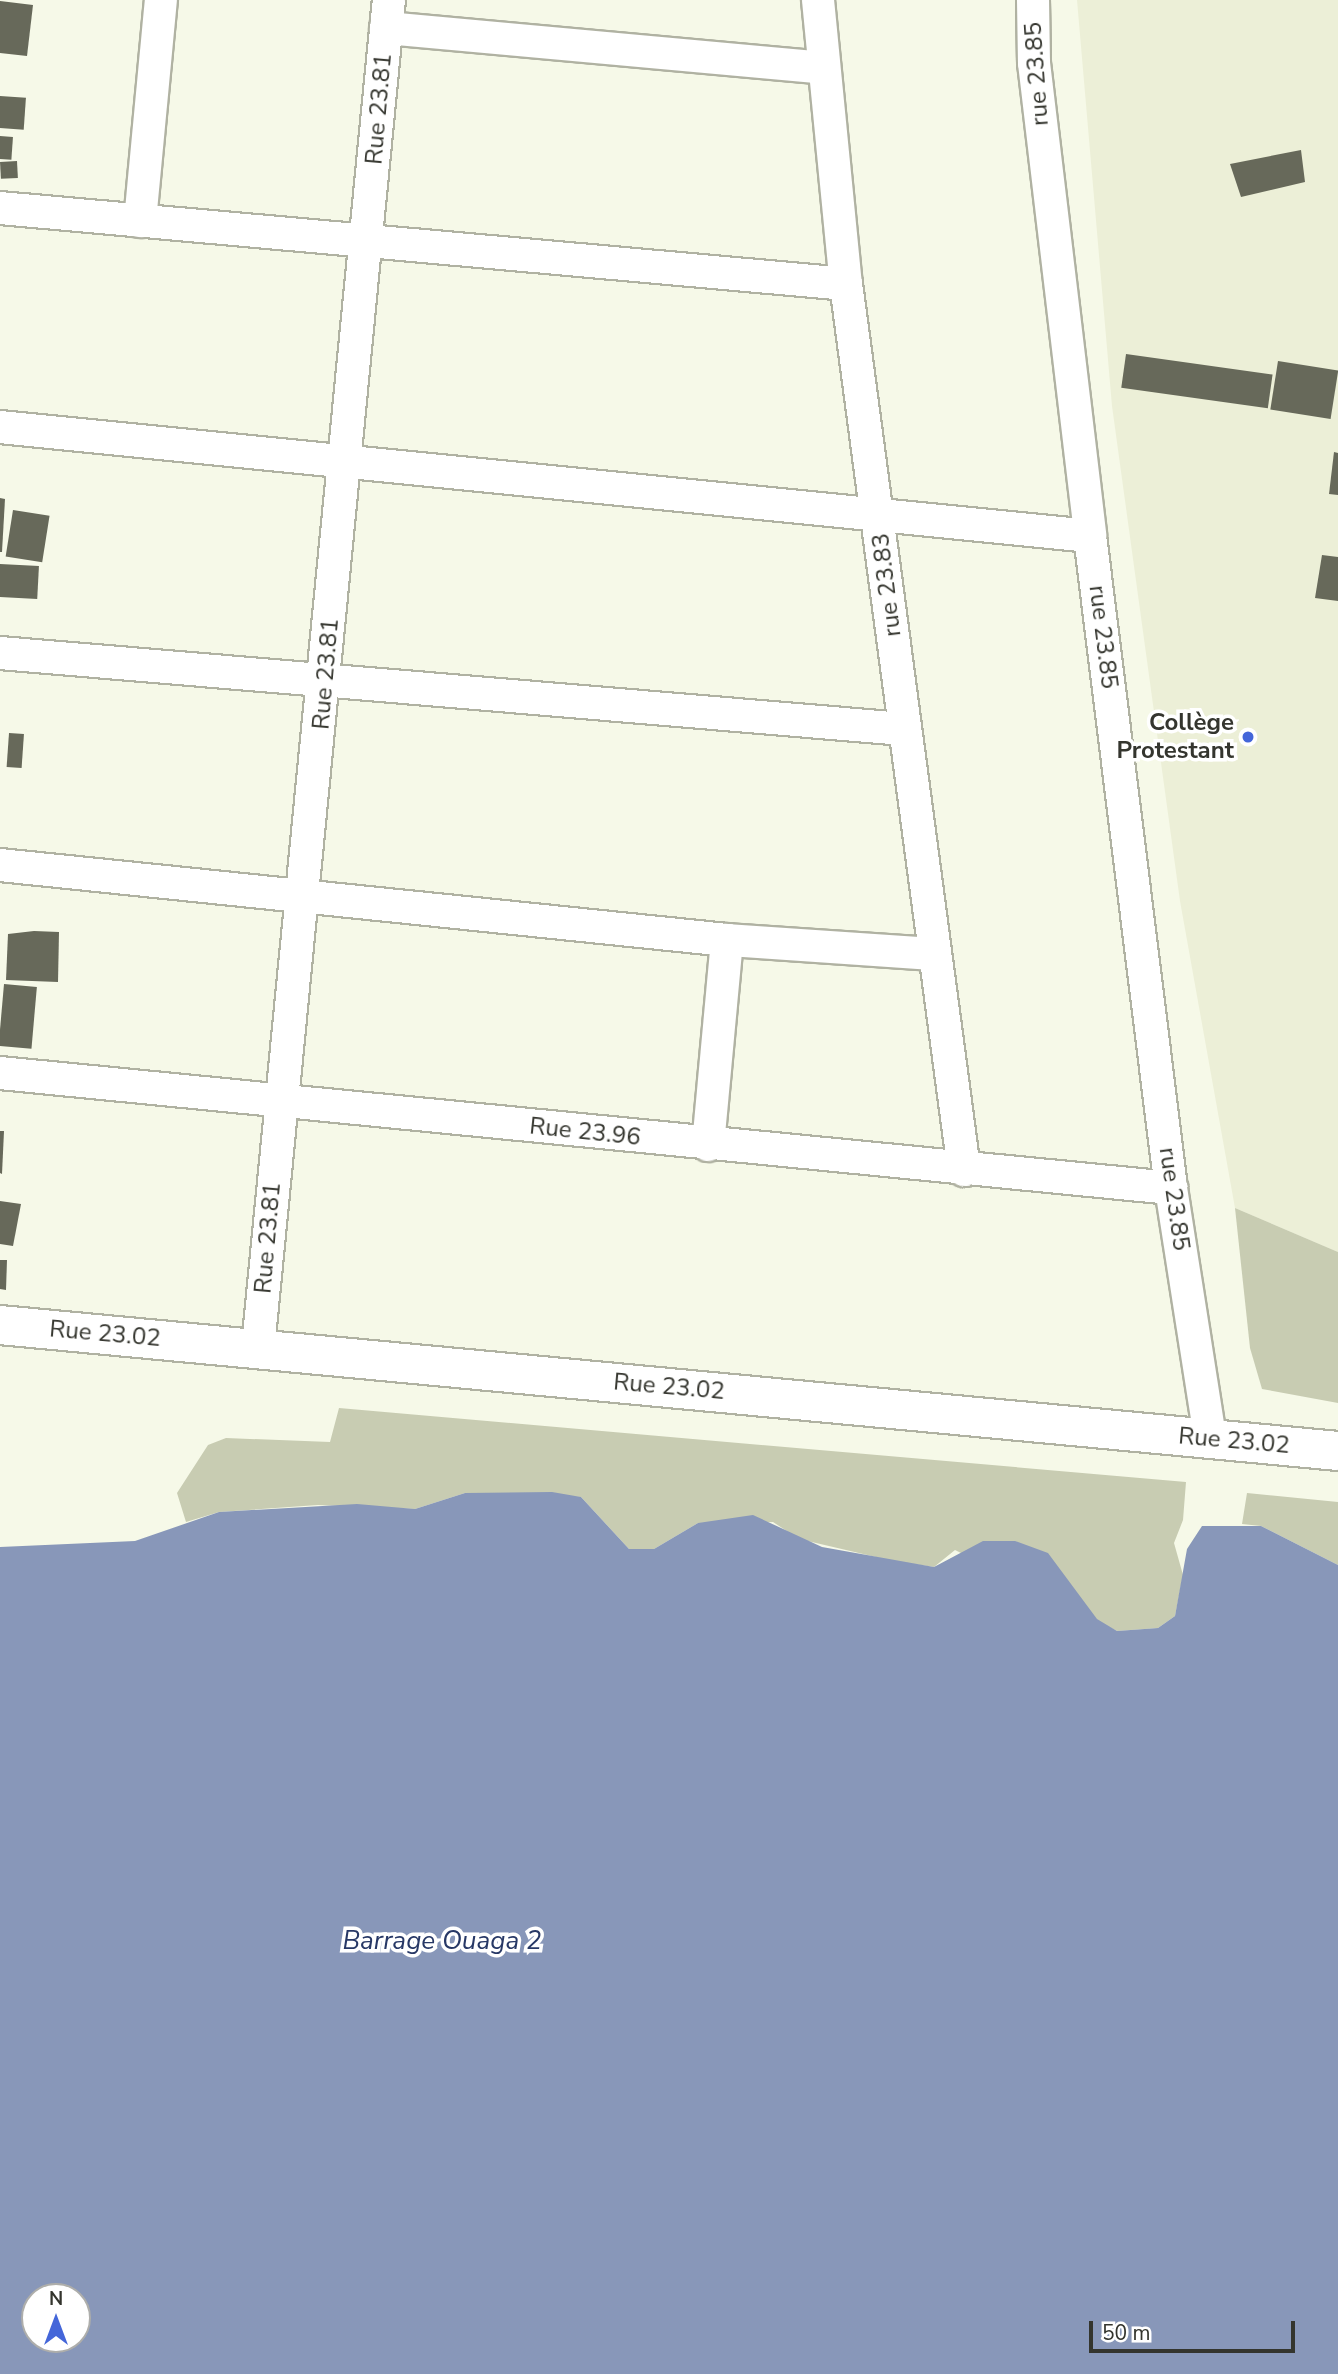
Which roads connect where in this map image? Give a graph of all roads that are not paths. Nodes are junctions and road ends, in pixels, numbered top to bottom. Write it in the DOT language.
graph roads {
  1 [pos="162,0"];
  2 [pos="818,0"];
  3 [pos="1033,0"];
  4 [pos="387,14"];
  5 [pos="822,68"];
  6 [pos="0,208"];
  7 [pos="140,221"];
  8 [pos="368,245"];
  9 [pos="846,284"];
  10 [pos="0,427"];
  11 [pos="347,460"];
  12 [pos="879,513"];
  13 [pos="1090,536"];
  14 [pos="0,653"];
  15 [pos="325,685"];
  16 [pos="904,729"];
  17 [pos="0,865"];
  18 [pos="305,896"];
  19 [pos="727,940"];
  20 [pos="932,954"];
  21 [pos="0,1073"];
  22 [pos="281,1100"];
  23 [pos="708,1145"];
  24 [pos="964,1170"];
  25 [pos="1171,1188"];
  26 [pos="0,1325"];
  27 [pos="258,1347"];
  28 [pos="1210,1438"];
  29 [pos="1338,1451"];
  1 -- 7 [label="street"];
  2 -- 5 [label="street, rue 23.83"];
  3 -- 13 [label="street, rue 23.85"];
  4 -- 5 [label="street"];
  4 -- 8 [label="street, Rue 23.81"];
  5 -- 9 [label="street, rue 23.83"];
  6 -- 7 [label="street"];
  7 -- 8 [label="street"];
  8 -- 9 [label="street"];
  8 -- 11 [label="street, Rue 23.81"];
  9 -- 12 [label="street, rue 23.83"];
  10 -- 11 [label="street"];
  11 -- 12 [label="street"];
  11 -- 15 [label="street, Rue 23.81"];
  12 -- 13 [label="street"];
  12 -- 16 [label="street, rue 23.83"];
  13 -- 25 [label="street, rue 23.85"];
  14 -- 15 [label="street"];
  15 -- 16 [label="street"];
  15 -- 18 [label="street, Rue 23.81"];
  16 -- 20 [label="street, rue 23.83"];
  17 -- 18 [label="street"];
  18 -- 19 [label="street"];
  18 -- 22 [label="street, Rue 23.81"];
  19 -- 20 [label="street"];
  19 -- 23 [label="street"];
  20 -- 24 [label="street, rue 23.83"];
  21 -- 22 [label="street, Rue 23.96"];
  22 -- 23 [label="street, Rue 23.96"];
  22 -- 27 [label="street, Rue 23.81"];
  23 -- 24 [label="street, Rue 23.96"];
  24 -- 25 [label="street, Rue 23.96"];
  25 -- 28 [label="street, rue 23.85"];
  26 -- 27 [label="street, Rue 23.02"];
  27 -- 28 [label="street, Rue 23.02"];
  28 -- 29 [label="street, Rue 23.02"];
}
